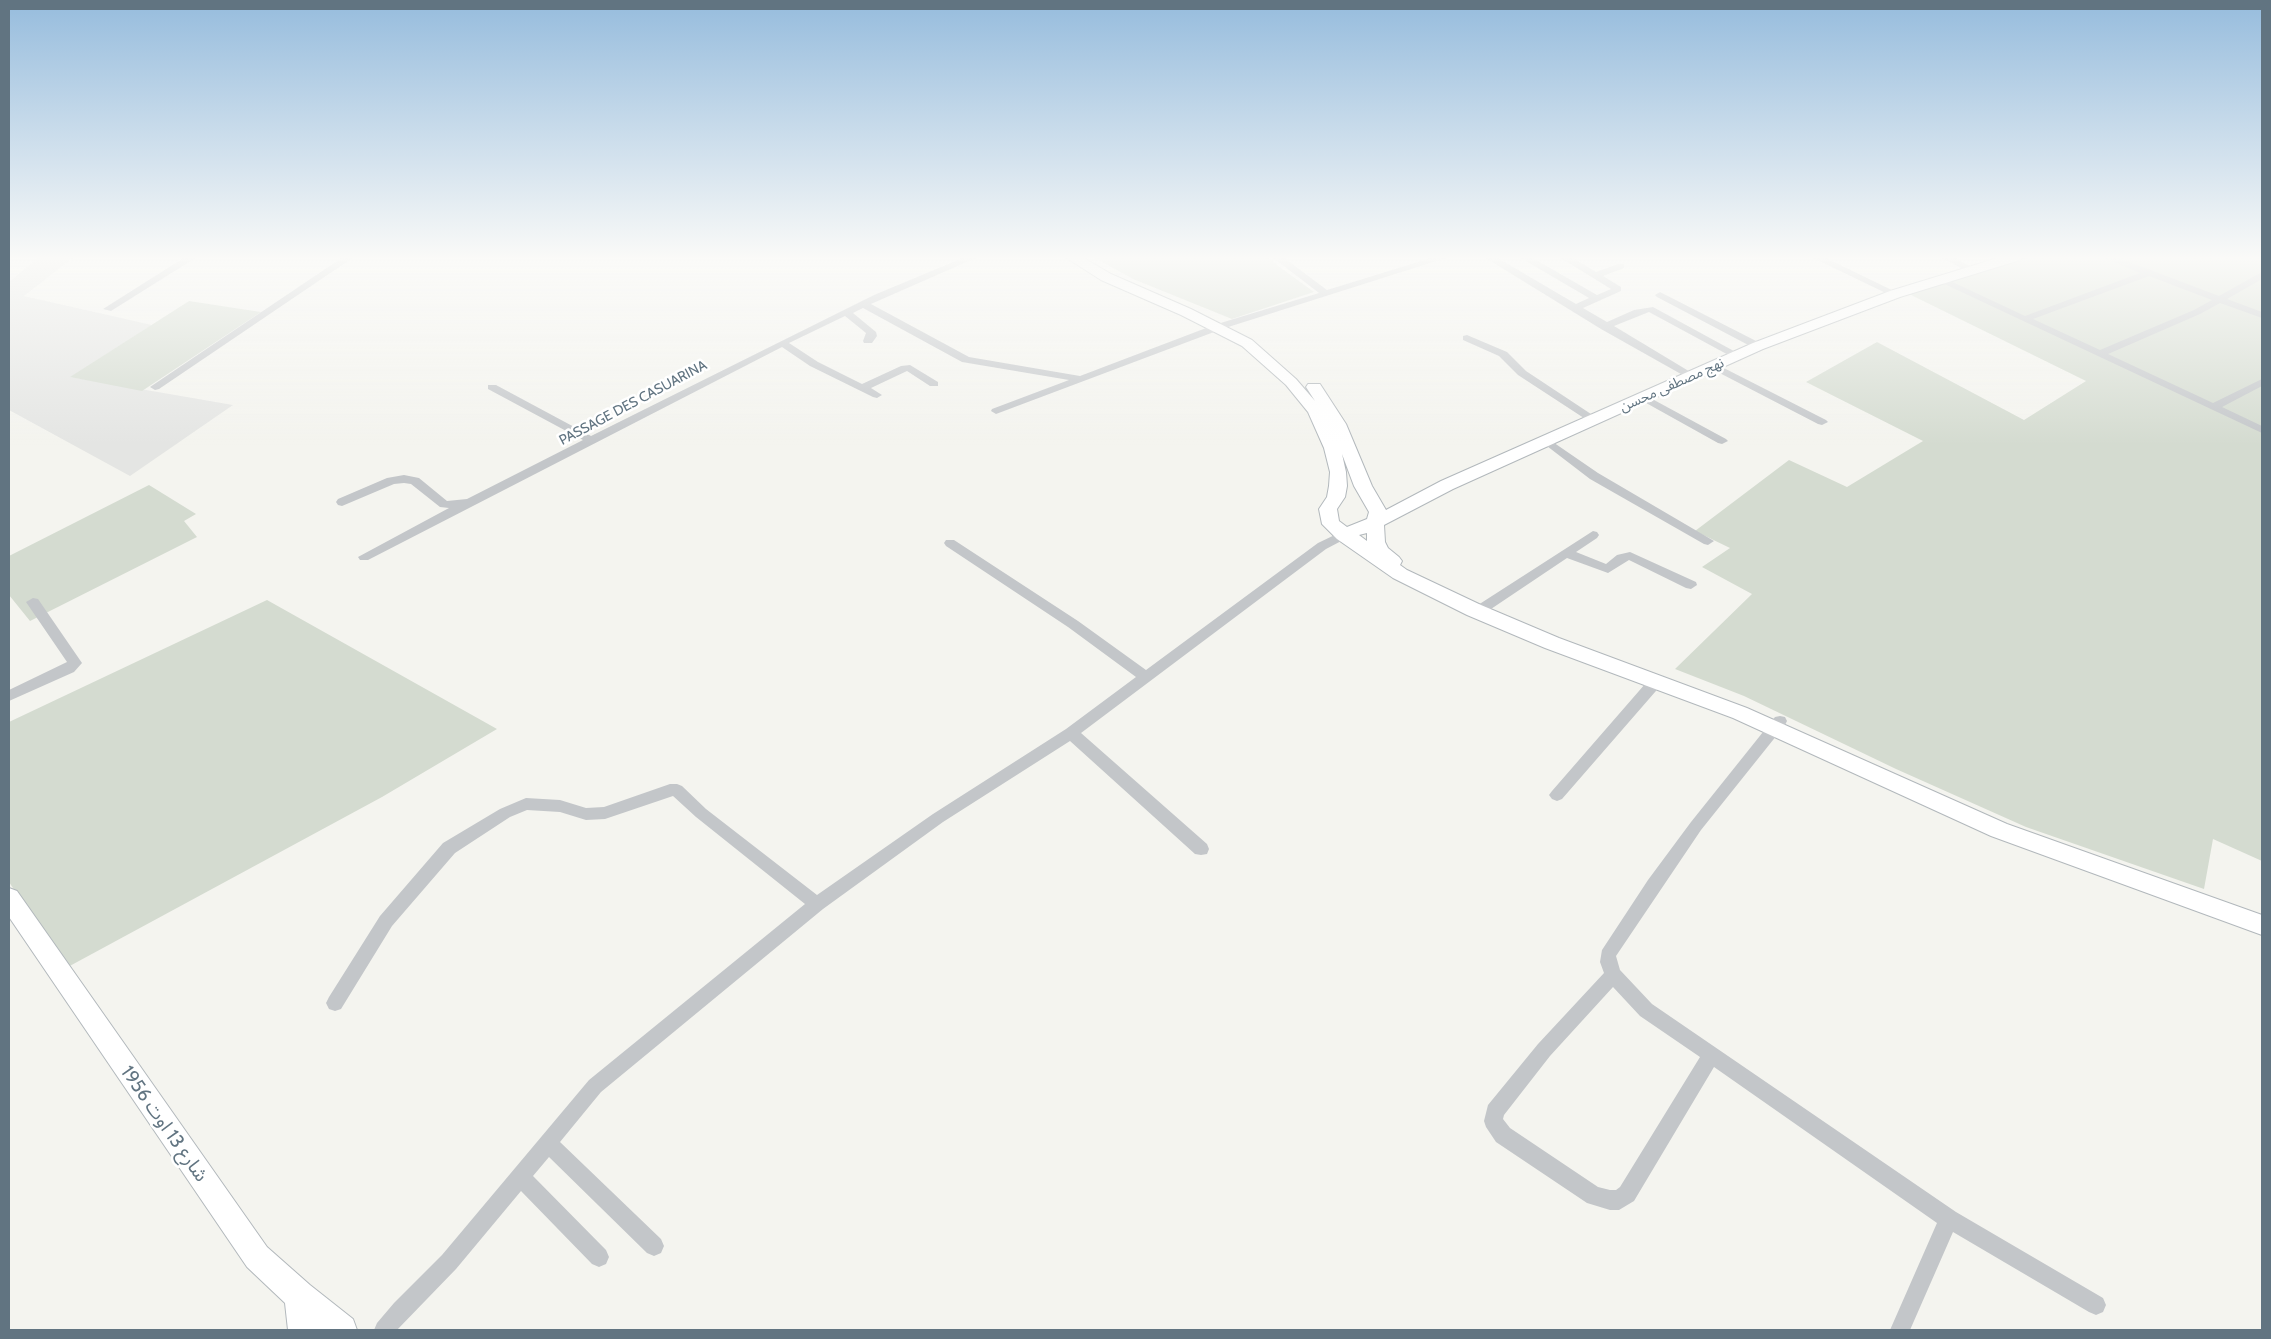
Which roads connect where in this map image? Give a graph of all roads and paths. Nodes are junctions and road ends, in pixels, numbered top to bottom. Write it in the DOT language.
graph roads {
  1 [pos="255,319"];
  2 [pos="831,319"];
  3 [pos="855,319"];
  4 [pos="891,319"];
  5 [pos="1211,319"];
  6 [pos="1213,319"];
  7 [pos="1242,319"];
  8 [pos="1593,319"];
  9 [pos="1622,319"];
  10 [pos="1670,319"];
  11 [pos="1707,319"];
  12 [pos="1828,319"];
  13 [pos="2026,319"];
  14 [pos="2180,319"];
  15 [pos="1225,325"];
  16 [pos="1606,327"];
  17 [pos="1467,338"];
  18 [pos="868,341"];
  19 [pos="782,343"];
  20 [pos="1758,346"];
  21 [pos="2100,354"];
  22 [pos="1738,356"];
  23 [pos="1714,366"];
  24 [pos="1692,376"];
  25 [pos="1079,378"];
  26 [pos="2262,382"];
  27 [pos="934,384"];
  28 [pos="154,387"];
  29 [pos="492,387"];
  30 [pos="864,387"];
  31 [pos="877,394"];
  32 [pos="1643,397"];
  33 [pos="2214,407"];
  34 [pos="996,411"];
  35 [pos="1594,420"];
  36 [pos="1822,422"];
  37 [pos="2262,430"];
  38 [pos="591,440"];
  39 [pos="1547,441"];
  40 [pos="1722,441"];
  41 [pos="1447,485"];
  42 [pos="1336,497"];
  43 [pos="1371,498"];
  44 [pos="342,502"];
  45 [pos="1375,522"];
  46 [pos="1343,535"];
  47 [pos="1593,535"];
  48 [pos="1708,541"];
  49 [pos="950,544"];
  50 [pos="1566,553"];
  51 [pos="364,557"];
  52 [pos="1691,586"];
  53 [pos="33,602"];
  54 [pos="1483,608"];
  55 [pos="1147,678"];
  56 [pos="1657,680"];
  57 [pos="9,696"];
  58 [pos="1776,724"];
  59 [pos="1071,733"];
  60 [pos="1557,795"];
  61 [pos="1201,849"];
  62 [pos="9,898"];
  63 [pos="817,904"];
  64 [pos="2262,914"];
  65 [pos="2262,925"];
  66 [pos="1613,975"];
  67 [pos="335,1003"];
  68 [pos="1711,1055"];
  69 [pos="548,1143"];
  70 [pos="520,1176"];
  71 [pos="1949,1219"];
  72 [pos="654,1246"];
  73 [pos="599,1257"];
  74 [pos="299,1296"];
  75 [pos="2096,1306"];
  76 [pos="302,1330"];
  77 [pos="342,1330"];
  78 [pos="384,1330"];
  79 [pos="1900,1330"];
  1 -- 28 [label="street"];
  2 -- 19 [label="street, PASSAGE DES CASUARINA"];
  3 -- 18 [label="street"];
  4 -- 25 [label="street"];
  5 -- 15 [label="main road"];
  6 -- 15 [label="main road"];
  7 -- 15 [label="street"];
  8 -- 16 [label="street"];
  9 -- 16 [label="street"];
  10 -- 22 [label="street"];
  11 -- 20 [label="street"];
  12 -- 20 [label="main road, نهج مصطفى محسن"];
  13 -- 21 [label="street"];
  14 -- 21 [label="street"];
  15 -- 25 [label="street"];
  15 -- 42 [label="main road"];
  15 -- 43 [label="main road"];
  16 -- 24 [label="street"];
  17 -- 35 [label="street"];
  19 -- 30 [label="street"];
  19 -- 38 [label="street, PASSAGE DES CASUARINA"];
  20 -- 22 [label="main road, نهج مصطفى محسن"];
  21 -- 33 [label="street"];
  22 -- 23 [label="main road, نهج مصطفى محسن"];
  23 -- 24 [label="main road, نهج مصطفى محسن"];
  23 -- 36 [label="street"];
  24 -- 32 [label="main road, نهج مصطفى محسن"];
  25 -- 34 [label="street"];
  26 -- 33 [label="street"];
  27 -- 30 [label="street"];
  29 -- 38 [label="street"];
  30 -- 31 [label="street"];
  32 -- 35 [label="main road, نهج مصطفى محسن"];
  32 -- 40 [label="street"];
  33 -- 37 [label="street"];
  35 -- 39 [label="main road, نهج مصطفى محسن"];
  38 -- 44 [label="street"];
  38 -- 51 [label="street, PASSAGE DES CASUARINA"];
  39 -- 41 [label="main road, نهج مصطفى محسن"];
  39 -- 48 [label="street"];
  41 -- 43 [label="main road, نهج مصطفى محسن"];
  41 -- 45 [label="main road, نهج مصطفى محسن"];
  42 -- 43 [label="main road"];
  42 -- 46 [label="main road"];
  43 -- 45 [label="main road"];
  45 -- 46 [label="main road, نهج مصطفى محسن"];
  45 -- 54 [label="main road"];
  46 -- 55 [label="street"];
  46 -- 56 [label="main road"];
  47 -- 50 [label="street"];
  49 -- 55 [label="street"];
  50 -- 52 [label="street"];
  50 -- 54 [label="street"];
  53 -- 57 [label="street"];
  54 -- 58 [label="main road"];
  55 -- 59 [label="street"];
  56 -- 58 [label="main road"];
  56 -- 60 [label="street"];
  58 -- 64 [label="main road"];
  58 -- 65 [label="main road"];
  58 -- 66 [label="street"];
  59 -- 61 [label="street"];
  59 -- 63 [label="street"];
  62 -- 74 [label="main road, شارع 13 اوت 1956"];
  63 -- 67 [label="street"];
  63 -- 69 [label="street"];
  66 -- 68 [label="street"];
  66 -- 68 [label="street"];
  68 -- 71 [label="street"];
  69 -- 70 [label="street"];
  69 -- 72 [label="street"];
  70 -- 73 [label="street"];
  70 -- 78 [label="street"];
  71 -- 75 [label="street"];
  71 -- 79 [label="street"];
  74 -- 76 [label="main road"];
  74 -- 77 [label="main road, شارع 13 اوت 1956"];
}
